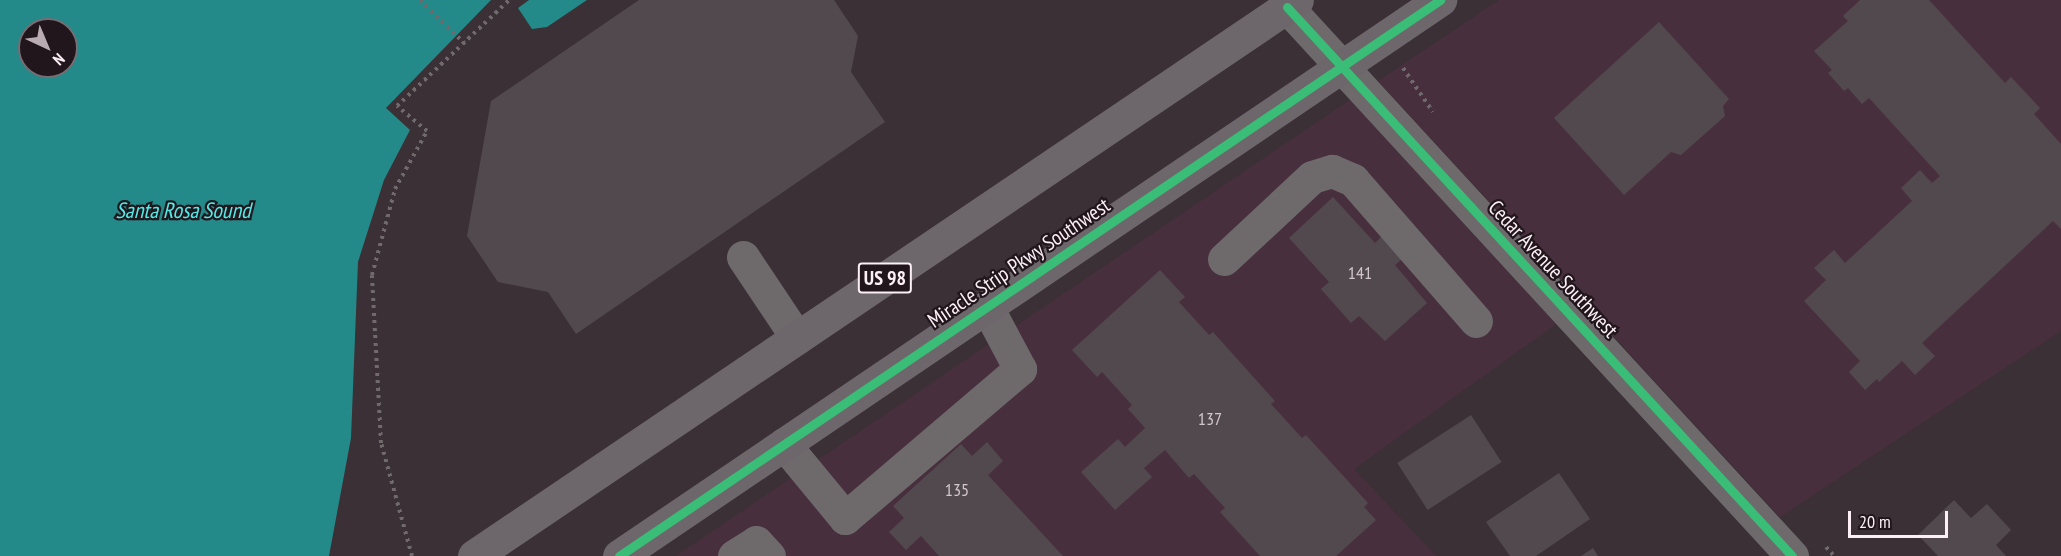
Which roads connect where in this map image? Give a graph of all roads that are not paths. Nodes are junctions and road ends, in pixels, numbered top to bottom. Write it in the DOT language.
graph roads {
  1 [pos="1440,0"];
  2 [pos="1292,3"];
  3 [pos="1342,66"];
  4 [pos="743,257"];
  5 [pos="1224,259"];
  6 [pos="987,307"];
  7 [pos="1476,321"];
  8 [pos="797,338"];
  9 [pos="784,444"];
  10 [pos="493,546"];
  11 [pos="474,556"];
  12 [pos="620,556"];
  13 [pos="734,556"];
  14 [pos="769,556"];
  15 [pos="1792,556"];
  1 -- 3 [label="highway, Miracle Strip Pkwy Southwest"];
  2 -- 3 [label="street, Cedar Avenue Southwest"];
  2 -- 8 [label="highway, US 98"];
  3 -- 6 [label="highway, Miracle Strip Pkwy Southwest"];
  3 -- 15 [label="street, Cedar Avenue Southwest"];
  4 -- 8 [label="street"];
  5 -- 7 [label="street"];
  6 -- 9 [label="highway, Miracle Strip Pkwy Southwest"];
  6 -- 9 [label="street"];
  8 -- 10 [label="highway, US 98"];
  9 -- 12 [label="highway, Miracle Strip Pkwy Southwest"];
  10 -- 11 [label="highway, US 98"];
  13 -- 14 [label="street"];
}
